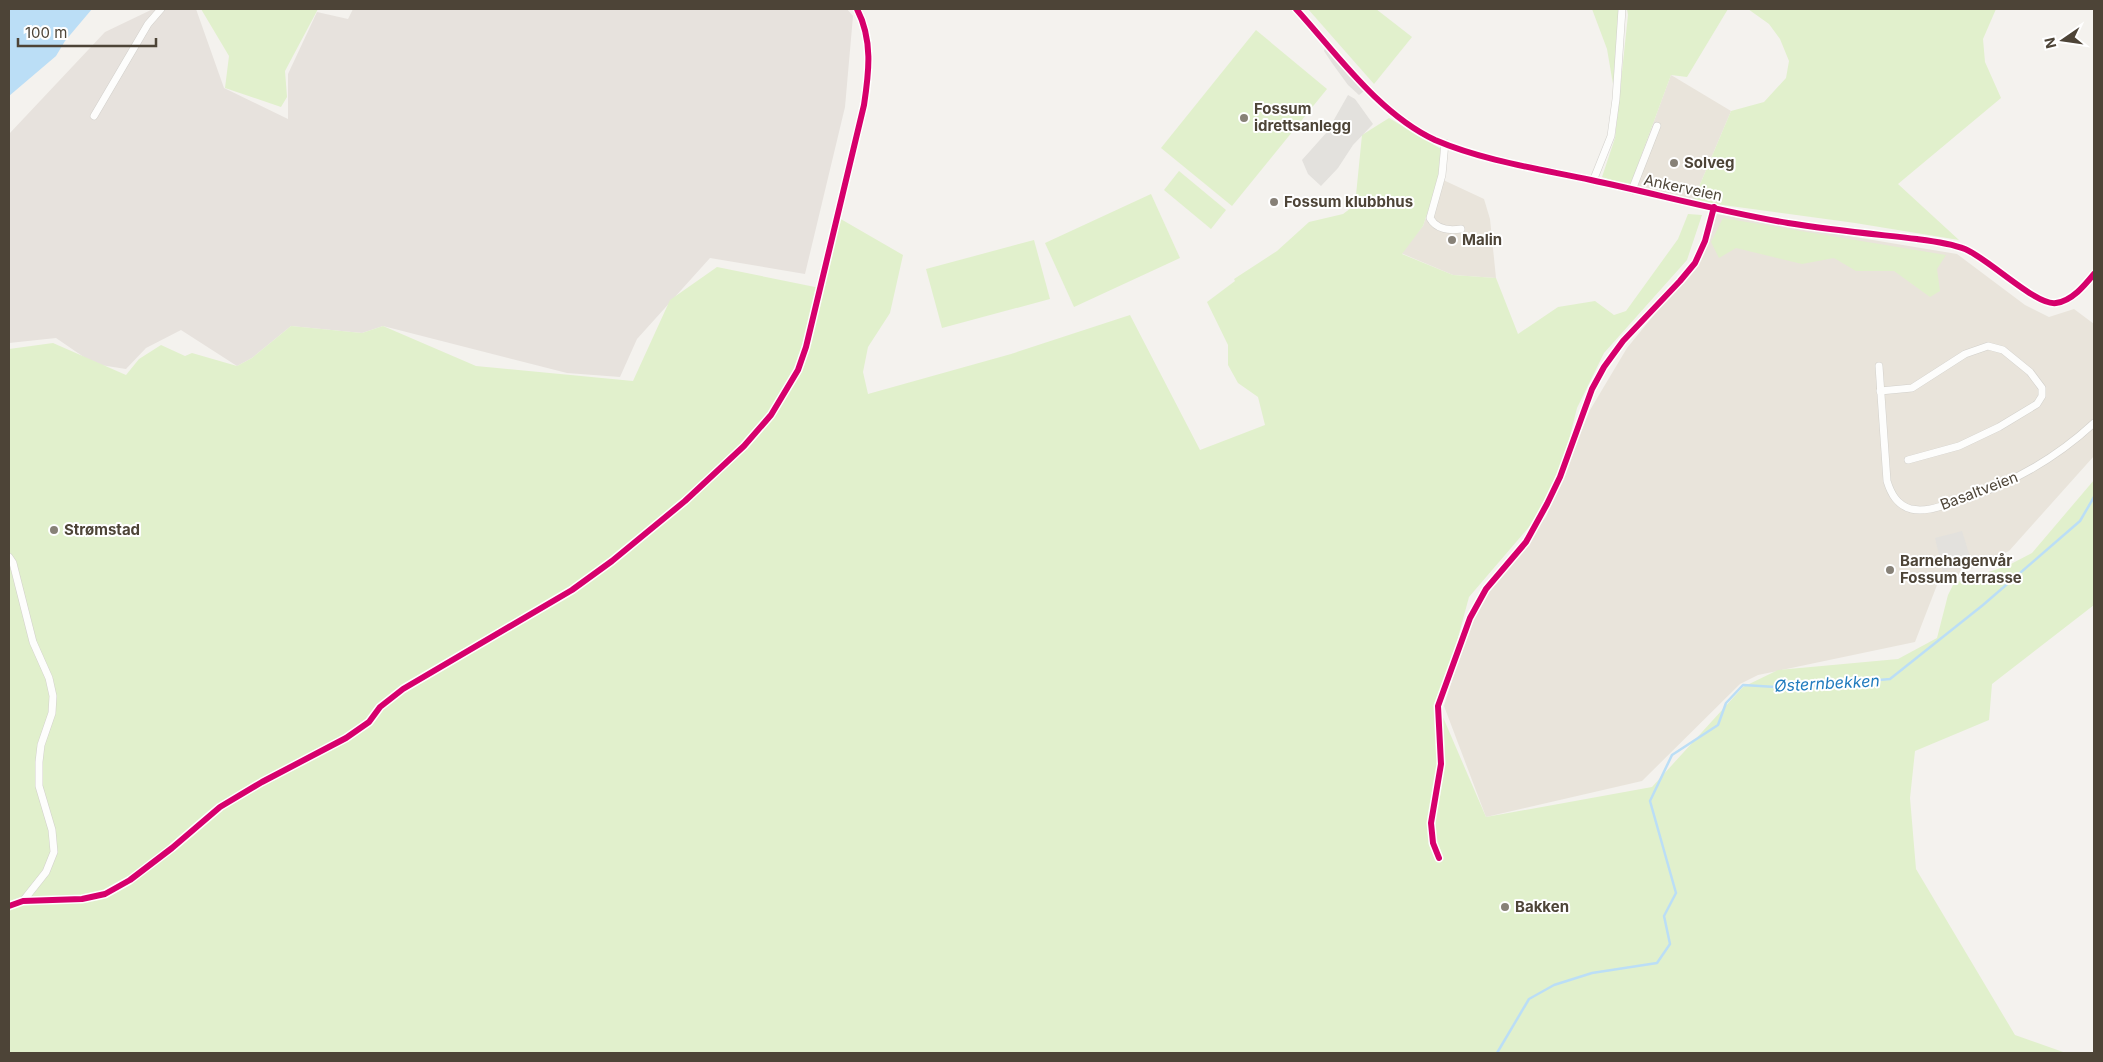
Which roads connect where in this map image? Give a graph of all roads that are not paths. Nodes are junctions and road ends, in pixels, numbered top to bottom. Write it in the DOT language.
graph roads {
  1 [pos="161,9"];
  2 [pos="857,9"];
  3 [pos="1296,9"];
  4 [pos="1622,9"];
  5 [pos="94,116"];
  6 [pos="1657,126"];
  7 [pos="1445,143"];
  8 [pos="1593,181"];
  9 [pos="1632,190"];
  10 [pos="1714,207"];
  11 [pos="1461,229"];
  12 [pos="2094,274"];
  13 [pos="1879,366"];
  14 [pos="1880,391"];
  15 [pos="2094,423"];
  16 [pos="1908,460"];
  17 [pos="9,557"];
  18 [pos="1439,858"];
  19 [pos="23,900"];
  20 [pos="9,906"];
  1 -- 5 [label="street"];
  2 -- 19 [label="street"];
  3 -- 7 [label="street, Ankerveien"];
  4 -- 8 [label="street"];
  6 -- 9 [label="street"];
  7 -- 8 [label="street, Ankerveien"];
  7 -- 11 [label="street"];
  8 -- 9 [label="street, Ankerveien"];
  9 -- 10 [label="street, Ankerveien"];
  10 -- 12 [label="street, Ankerveien"];
  10 -- 18 [label="street"];
  13 -- 14 [label="street, Basaltveien"];
  14 -- 15 [label="street, Basaltveien"];
  14 -- 16 [label="street"];
  17 -- 19 [label="street"];
  19 -- 20 [label="street"];
}
